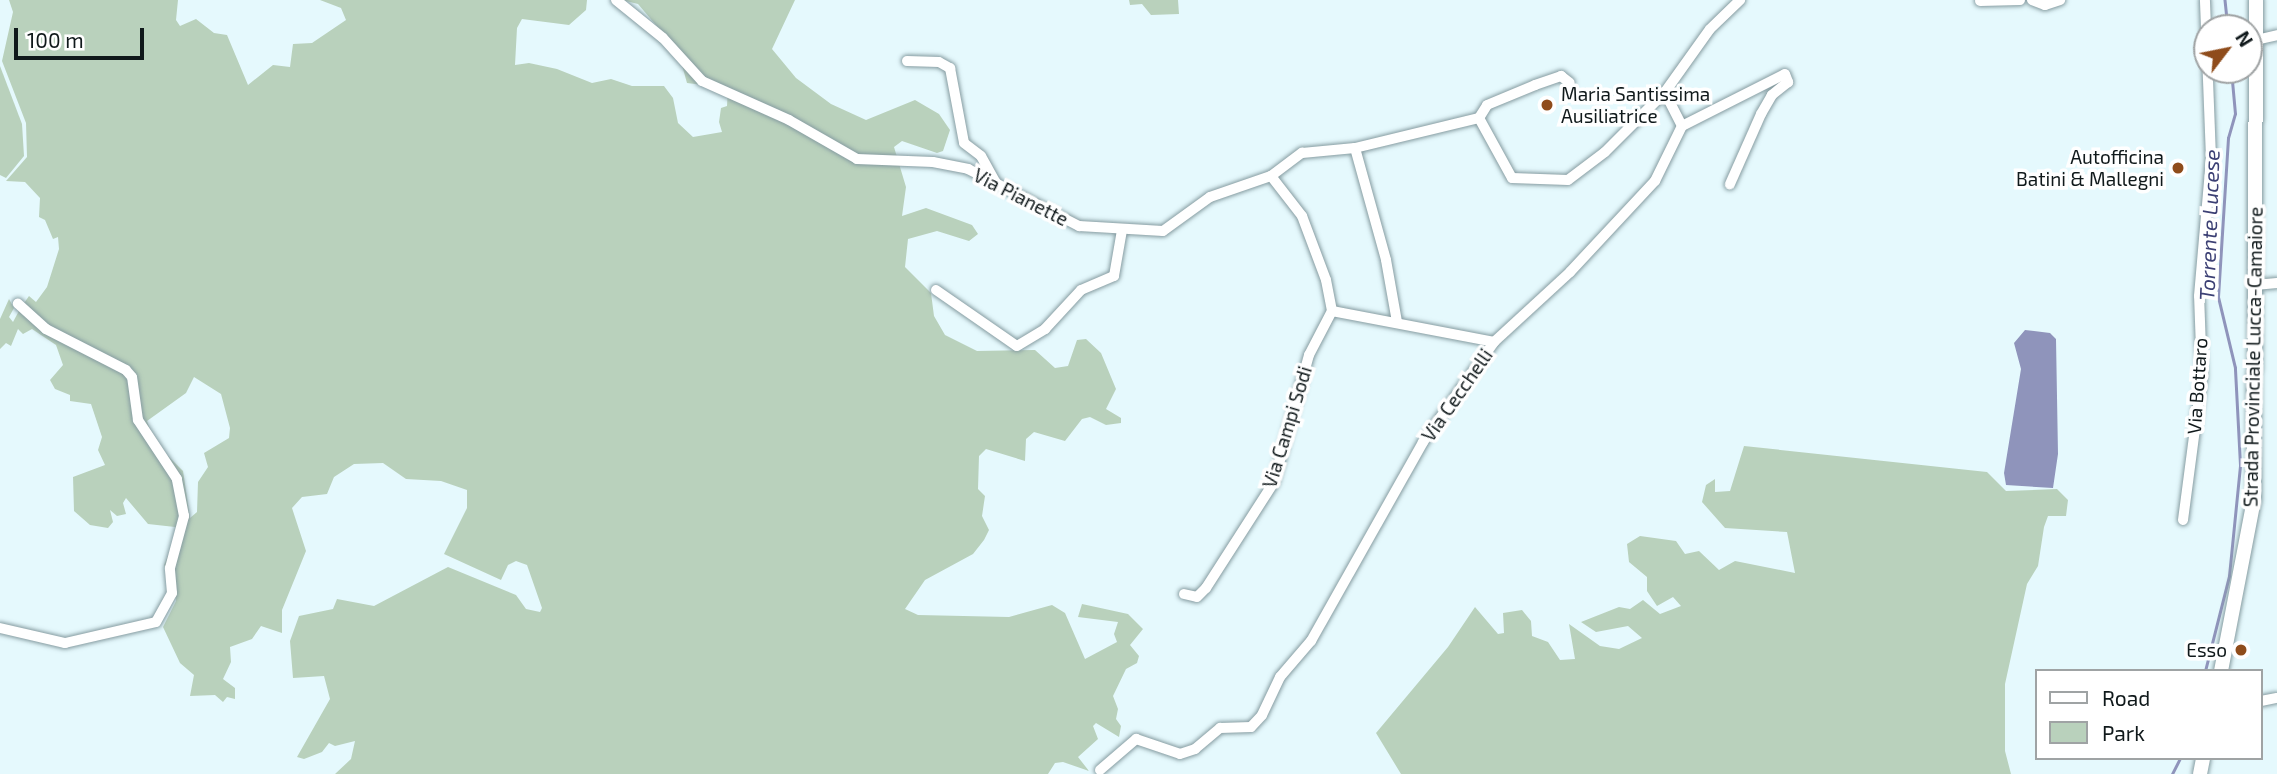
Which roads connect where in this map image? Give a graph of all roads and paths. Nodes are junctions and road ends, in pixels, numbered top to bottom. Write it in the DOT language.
graph roads {
  1 [pos="616,0"];
  2 [pos="1740,0"];
  3 [pos="2020,0"];
  4 [pos="2032,0"];
  5 [pos="2060,0"];
  6 [pos="2205,0"];
  7 [pos="1980,1"];
  8 [pos="907,61"];
  9 [pos="1570,83"];
  10 [pos="2256,84"];
  11 [pos="1664,92"];
  12 [pos="1479,118"];
  13 [pos="1682,126"];
  14 [pos="1356,148"];
  15 [pos="1271,176"];
  16 [pos="995,181"];
  17 [pos="1730,184"];
  18 [pos="1122,229"];
  19 [pos="2277,283"];
  20 [pos="2255,285"];
  21 [pos="936,290"];
  22 [pos="18,304"];
  23 [pos="1332,311"];
  24 [pos="1397,322"];
  25 [pos="1494,342"];
  26 [pos="2183,520"];
  27 [pos="1184,594"];
  28 [pos="0,628"];
  29 [pos="2221,669"];
  30 [pos="1100,770"];
  1 -- 16 [label="street, Via Pianette"];
  2 -- 11 [label="street"];
  3 -- 7 [label="street"];
  4 -- 5 [label="street"];
  6 -- 26 [label="street, Via Bottaro"];
  8 -- 16 [label="street"];
  9 -- 12 [label="street"];
  10 -- 20 [label="main road, Strada Provinciale Lucca-Camaiore"];
  11 -- 12 [label="street"];
  11 -- 13 [label="street"];
  12 -- 14 [label="street, Via Pianette"];
  13 -- 17 [label="street"];
  13 -- 25 [label="street, Via Cecchelli"];
  14 -- 15 [label="street, Via Pianette"];
  14 -- 24 [label="street"];
  15 -- 18 [label="street, Via Pianette"];
  15 -- 23 [label="street"];
  16 -- 18 [label="street, Via Pianette"];
  18 -- 21 [label="street"];
  19 -- 20 [label="street"];
  20 -- 29 [label="main road, Strada Provinciale Lucca-Camaiore"];
  22 -- 28 [label="street"];
  23 -- 24 [label="street"];
  23 -- 27 [label="street, Via Campi Sodi"];
  24 -- 25 [label="street"];
  25 -- 30 [label="street, Via Cecchelli"];
}
